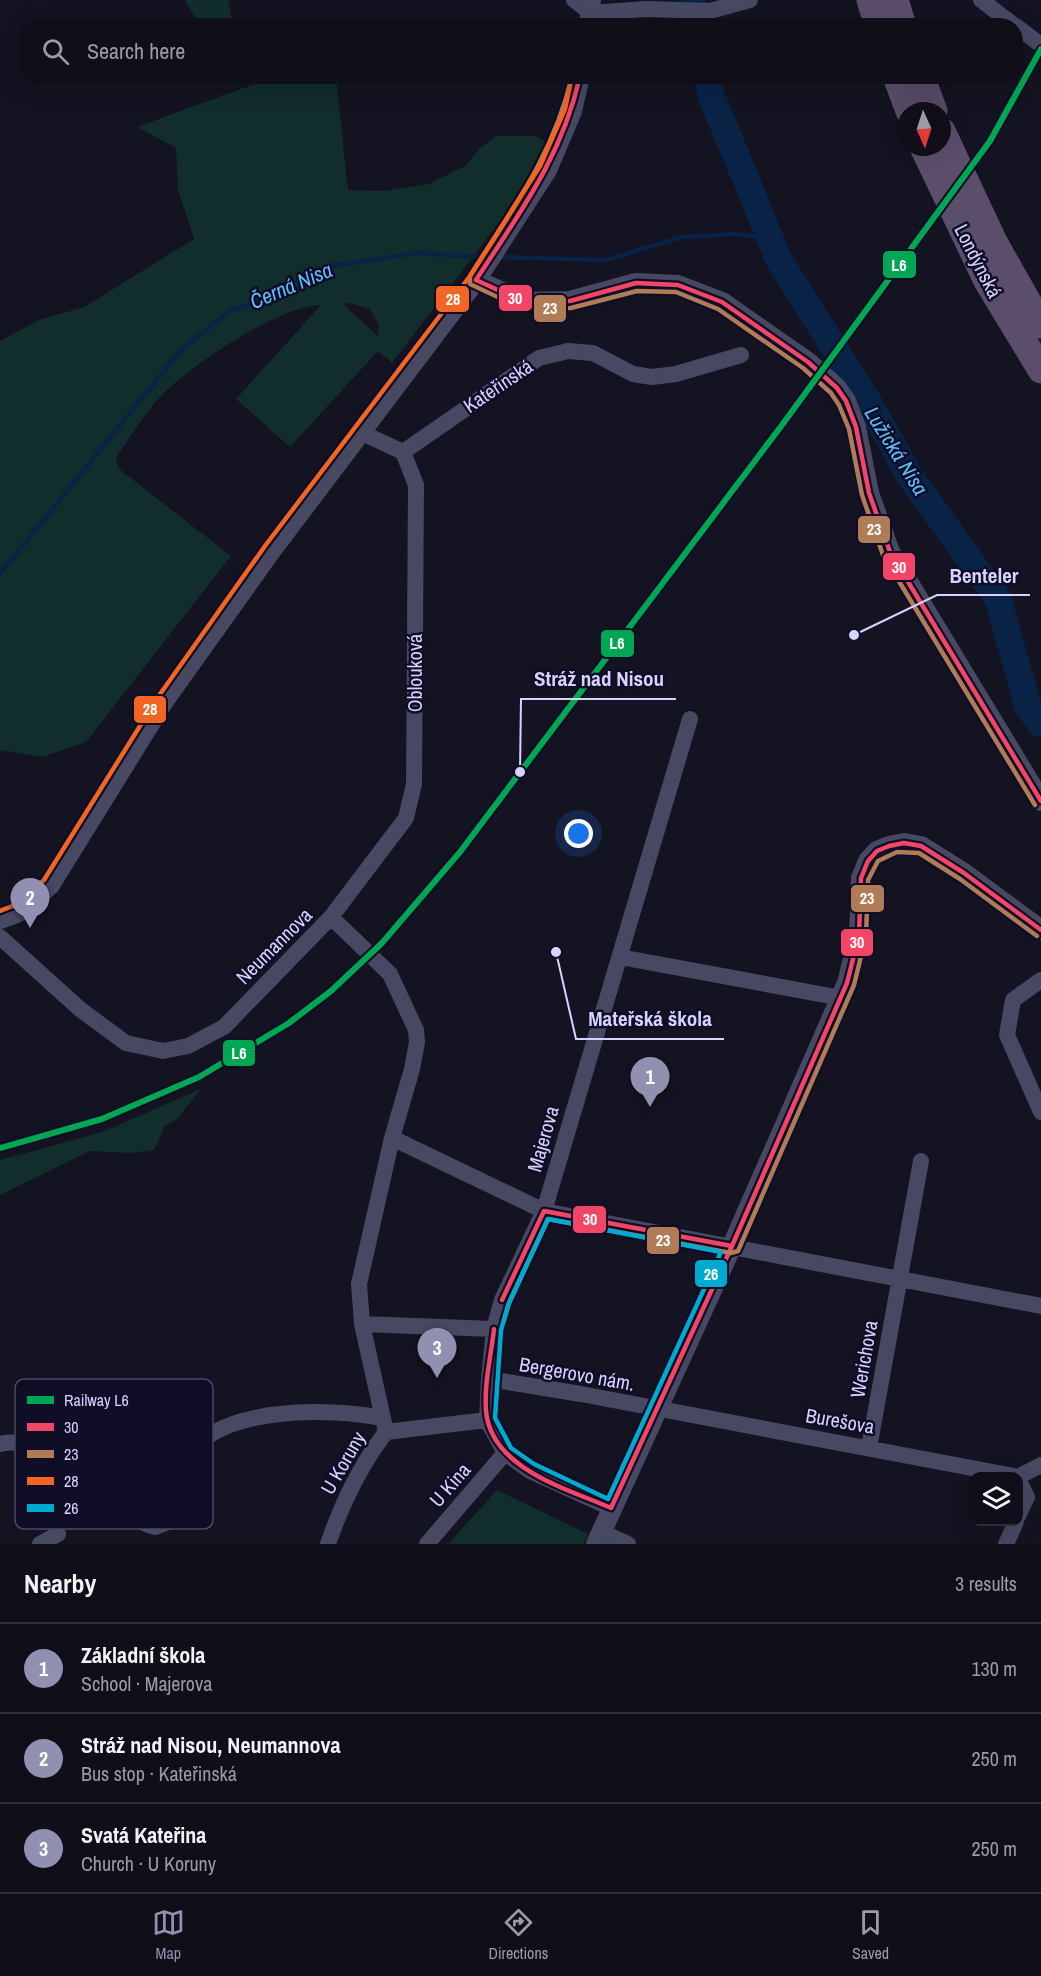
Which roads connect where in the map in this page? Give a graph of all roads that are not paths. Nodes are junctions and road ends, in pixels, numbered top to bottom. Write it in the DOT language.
graph roads {
  1 [pos="574,0"];
  2 [pos="750,0"];
  3 [pos="870,0"];
  4 [pos="895,0"];
  5 [pos="981,0"];
  6 [pos="590,13"];
  7 [pos="876,18"];
  8 [pos="901,18"];
  9 [pos="1005,18"];
  10 [pos="1023,32"];
  11 [pos="1041,45"];
  12 [pos="578,84"];
  13 [pos="899,84"];
  14 [pos="924,84"];
  15 [pos="906,102"];
  16 [pos="931,102"];
  17 [pos="951,149"];
  18 [pos="927,156"];
  19 [pos="477,280"];
  20 [pos="1041,325"];
  21 [pos="741,355"];
  22 [pos="1041,370"];
  23 [pos="360,432"];
  24 [pos="402,452"];
  25 [pos="690,719"];
  26 [pos="1041,801"];
  27 [pos="331,918"];
  28 [pos="0,919"];
  29 [pos="1041,930"];
  30 [pos="0,937"];
  31 [pos="620,957"];
  32 [pos="1041,980"];
  33 [pos="841,998"];
  34 [pos="1041,1112"];
  35 [pos="392,1138"];
  36 [pos="921,1161"];
  37 [pos="544,1211"];
  38 [pos="732,1246"];
  39 [pos="900,1278"];
  40 [pos="1041,1306"];
  41 [pos="362,1324"];
  42 [pos="494,1329"];
  43 [pos="489,1379"];
  44 [pos="658,1410"];
  45 [pos="487,1420"];
  46 [pos="384,1426"];
  47 [pos="213,1435"];
  48 [pos="15,1443"];
  49 [pos="0,1444"];
  50 [pos="869,1448"];
  51 [pos="505,1453"];
  52 [pos="1041,1465"];
  53 [pos="991,1472"];
  54 [pos="1023,1474"];
  55 [pos="1023,1489"];
  56 [pos="1023,1505"];
  57 [pos="611,1508"];
  58 [pos="1014,1526"];
  59 [pos="58,1534"];
  60 [pos="599,1538"];
  61 [pos="40,1544"];
  62 [pos="328,1544"];
  63 [pos="427,1544"];
  64 [pos="628,1544"];
  65 [pos="1006,1544"];
  1 -- 6 [label="street"];
  2 -- 6 [label="street"];
  3 -- 7 [label="highway"];
  4 -- 8 [label="highway"];
  5 -- 9 [label="street"];
  10 -- 11 [label="street"];
  12 -- 19 [label="street"];
  13 -- 15 [label="highway"];
  14 -- 16 [label="highway"];
  17 -- 20 [label="highway, Londýnská"];
  18 -- 22 [label="highway, Londýnská"];
  19 -- 23 [label="street"];
  19 -- 26 [label="street"];
  21 -- 24 [label="street, Kateřinská"];
  23 -- 24 [label="street"];
  23 -- 28 [label="street"];
  24 -- 27 [label="street, Oblouková"];
  25 -- 31 [label="street, Majerova"];
  27 -- 30 [label="street, Neumannova"];
  27 -- 35 [label="street, Neumannova"];
  29 -- 33 [label="street"];
  31 -- 33 [label="street"];
  31 -- 37 [label="street, Majerova"];
  32 -- 34 [label="street"];
  33 -- 38 [label="street"];
  35 -- 37 [label="street"];
  35 -- 41 [label="street, Neumannova"];
  36 -- 39 [label="street, Werichova"];
  37 -- 38 [label="street"];
  37 -- 42 [label="street, Majerova"];
  38 -- 39 [label="street"];
  38 -- 44 [label="street"];
  39 -- 40 [label="street"];
  39 -- 50 [label="street, Werichova"];
  41 -- 42 [label="street"];
  41 -- 46 [label="street, Neumannova"];
  42 -- 43 [label="street, Majerova"];
  43 -- 44 [label="street, Bergerovo nám."];
  43 -- 45 [label="street, Majerova"];
  44 -- 50 [label="street, Burešova"];
  44 -- 57 [label="street"];
  45 -- 46 [label="street, U Koruny"];
  45 -- 51 [label="street"];
  46 -- 47 [label="street"];
  46 -- 62 [label="street, U Koruny"];
  48 -- 49 [label="street"];
  50 -- 53 [label="street, Burešova"];
  51 -- 57 [label="street"];
  51 -- 63 [label="street, U Kina"];
  52 -- 54 [label="street"];
  55 -- 56 [label="street"];
  57 -- 60 [label="street"];
  58 -- 65 [label="street"];
  59 -- 61 [label="street"];
  60 -- 64 [label="street"];
}
